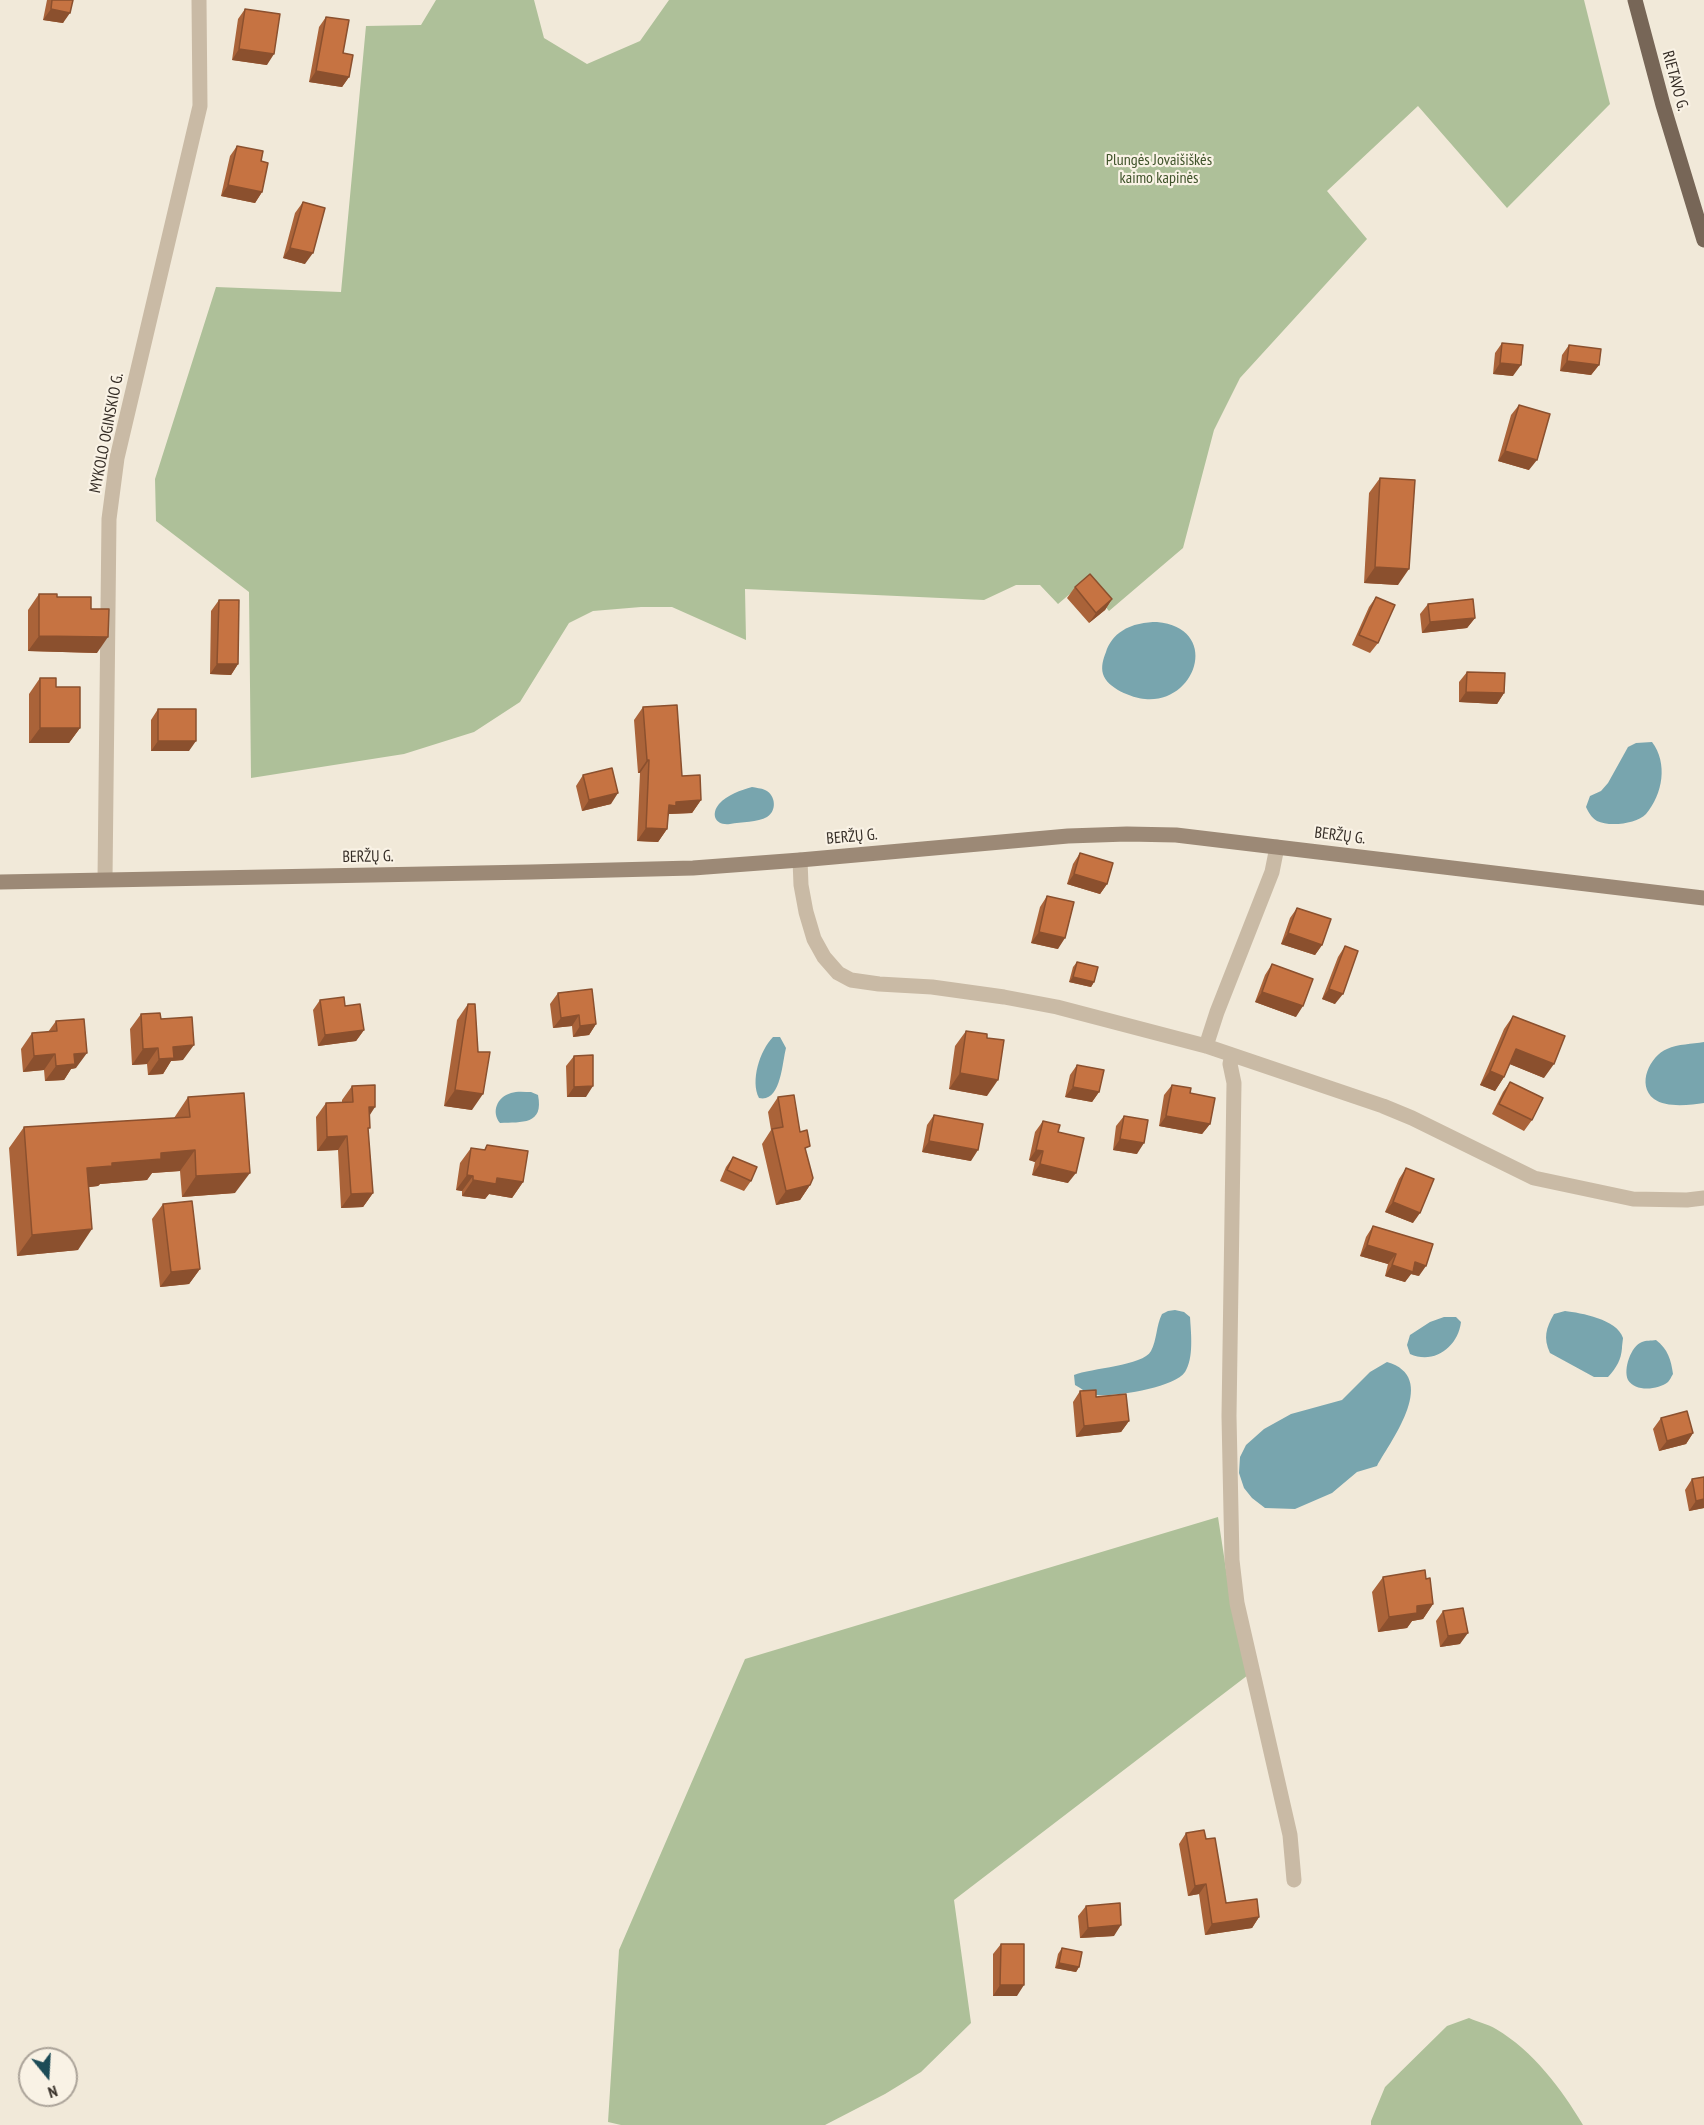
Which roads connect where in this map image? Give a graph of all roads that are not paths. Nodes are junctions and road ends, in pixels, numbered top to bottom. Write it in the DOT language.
graph roads {
  1 [pos="199,0"];
  2 [pos="1635,0"];
  3 [pos="1704,240"];
  4 [pos="1277,847"];
  5 [pos="800,860"];
  6 [pos="105,879"];
  7 [pos="0,882"];
  8 [pos="1704,898"];
  9 [pos="1206,1046"];
  10 [pos="1232,1055"];
  11 [pos="1704,1198"];
  12 [pos="1294,1880"];
  1 -- 6 [label="street, MYKOLO OGINSKIO G."];
  2 -- 3 [label="main road, RIETAVO G."];
  4 -- 5 [label="main road, BERŽŲ G."];
  4 -- 8 [label="main road, BERŽŲ G."];
  4 -- 9 [label="street"];
  5 -- 6 [label="main road, BERŽŲ G."];
  5 -- 9 [label="street"];
  6 -- 7 [label="main road, BERŽŲ G."];
  9 -- 10 [label="street"];
  10 -- 11 [label="street"];
  10 -- 12 [label="street"];
}
